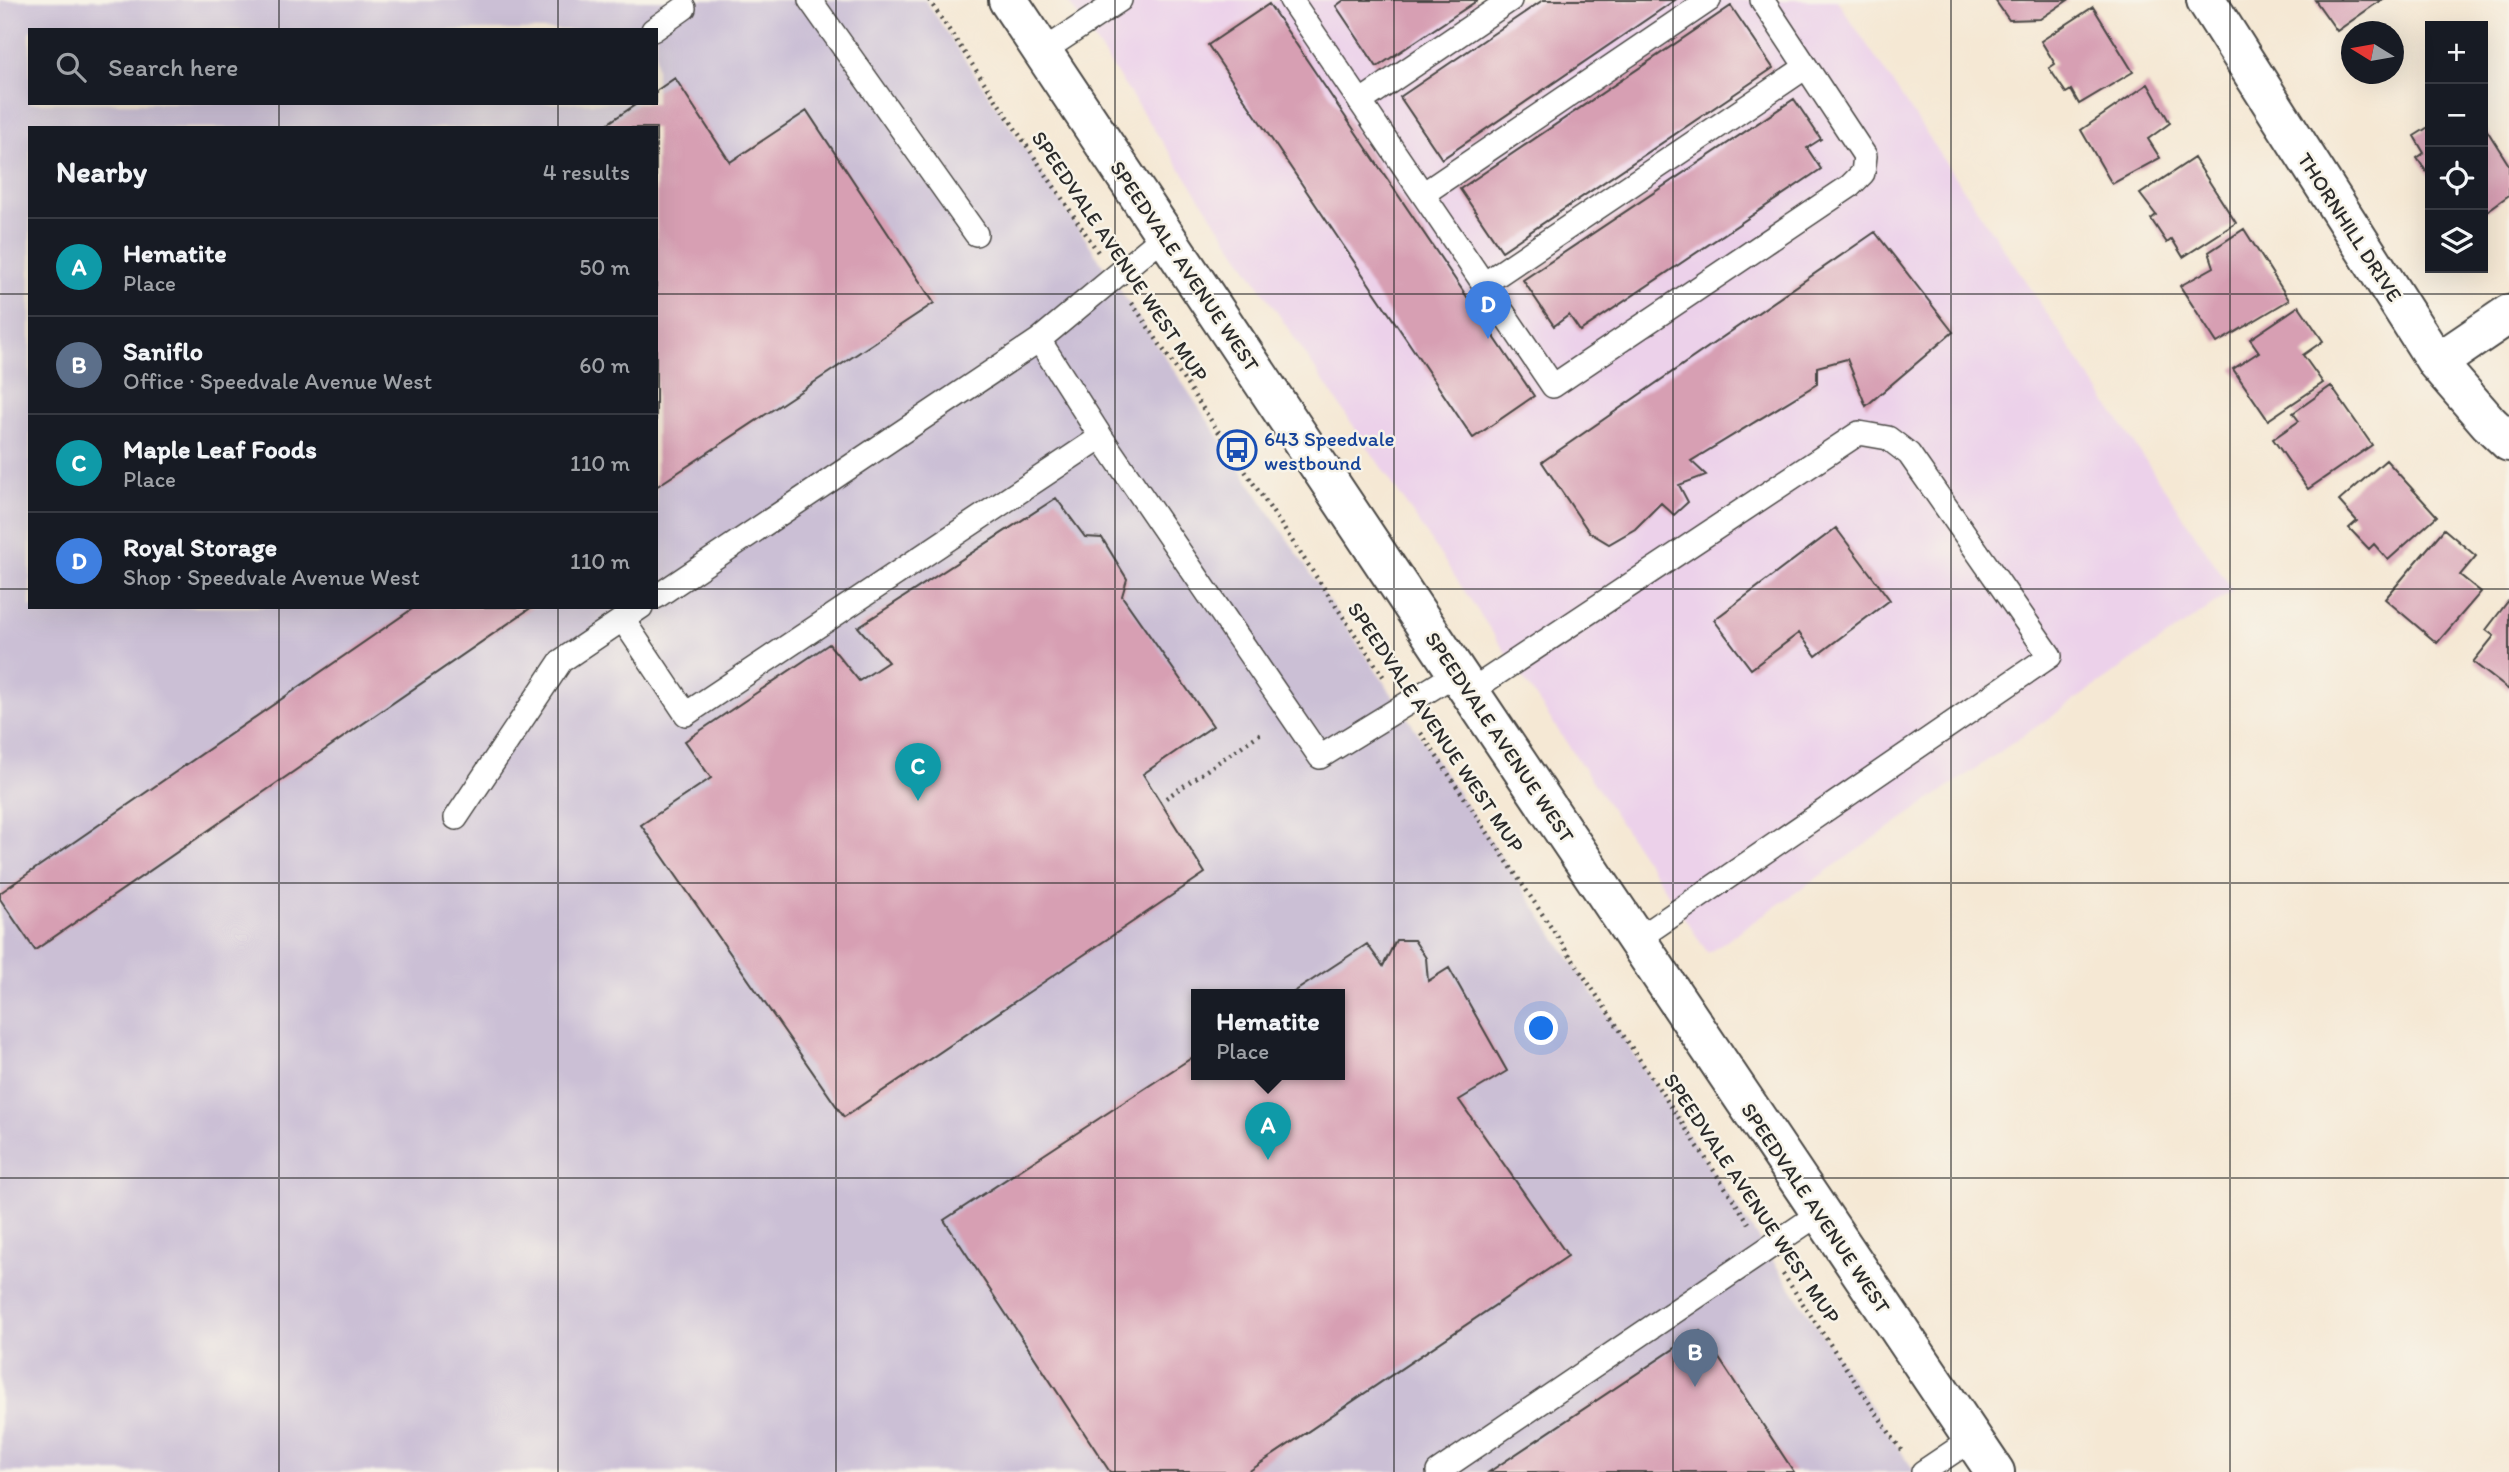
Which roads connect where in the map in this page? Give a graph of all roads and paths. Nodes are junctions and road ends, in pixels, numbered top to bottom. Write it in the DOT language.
graph roads {
  1 [pos="810,0"];
  2 [pos="929,0"];
  3 [pos="1007,0"];
  4 [pos="1120,0"];
  5 [pos="1510,0"];
  6 [pos="1709,0"];
  7 [pos="1762,0"];
  8 [pos="2206,0"];
  9 [pos="685,3"];
  10 [pos="1299,3"];
  11 [pos="655,28"];
  12 [pos="1042,52"];
  13 [pos="1806,67"];
  14 [pos="1360,102"];
  15 [pos="1423,194"];
  16 [pos="976,234"];
  17 [pos="1164,236"];
  18 [pos="1115,277"];
  19 [pos="1484,284"];
  20 [pos="2509,314"];
  21 [pos="1039,340"];
  22 [pos="2437,363"];
  23 [pos="1101,437"];
  24 [pos="2509,442"];
  25 [pos="658,596"];
  26 [pos="632,613"];
  27 [pos="1463,682"];
  28 [pos="1402,705"];
  29 [pos="1290,713"];
  30 [pos="1166,798"];
  31 [pos="456,818"];
  32 [pos="1636,940"];
  33 [pos="1820,1213"];
  34 [pos="1767,1249"];
  35 [pos="1972,1439"];
  36 [pos="1916,1466"];
  37 [pos="1438,1472"];
  38 [pos="1995,1472"];
  1 -- 16 [label="lane"];
  2 -- 18 [label="path, SPEEDVALE AVENUE WEST MUP"];
  3 -- 12 [label="main road, SPEEDVALE AVENUE WEST"];
  4 -- 12 [label="lane"];
  5 -- 14 [label="lane"];
  6 -- 15 [label="lane"];
  7 -- 13 [label="lane"];
  8 -- 22 [label="main road, THORNHILL DRIVE"];
  9 -- 11 [label="lane"];
  10 -- 14 [label="lane"];
  12 -- 17 [label="main road, SPEEDVALE AVENUE WEST"];
  13 -- 19 [label="lane"];
  13 -- 19 [label="lane"];
  14 -- 15 [label="lane"];
  15 -- 19 [label="lane"];
  17 -- 18 [label="lane"];
  17 -- 27 [label="main road, SPEEDVALE AVENUE WEST"];
  18 -- 21 [label="lane"];
  18 -- 28 [label="path, SPEEDVALE AVENUE WEST MUP"];
  20 -- 22 [label="main road"];
  21 -- 23 [label="lane"];
  21 -- 25 [label="lane"];
  22 -- 24 [label="main road, THORNHILL DRIVE"];
  23 -- 26 [label="lane"];
  23 -- 29 [label="lane"];
  26 -- 31 [label="lane"];
  27 -- 28 [label="lane"];
  27 -- 32 [label="main road, SPEEDVALE AVENUE WEST"];
  27 -- 32 [label="lane"];
  28 -- 29 [label="lane"];
  28 -- 34 [label="path, SPEEDVALE AVENUE WEST MUP"];
  29 -- 30 [label="path"];
  32 -- 33 [label="main road, SPEEDVALE AVENUE WEST"];
  33 -- 34 [label="lane"];
  33 -- 35 [label="main road, SPEEDVALE AVENUE WEST"];
  34 -- 36 [label="path, SPEEDVALE AVENUE WEST MUP"];
  34 -- 37 [label="lane"];
  35 -- 36 [label="lane"];
  35 -- 38 [label="main road, SPEEDVALE AVENUE WEST"];
}
